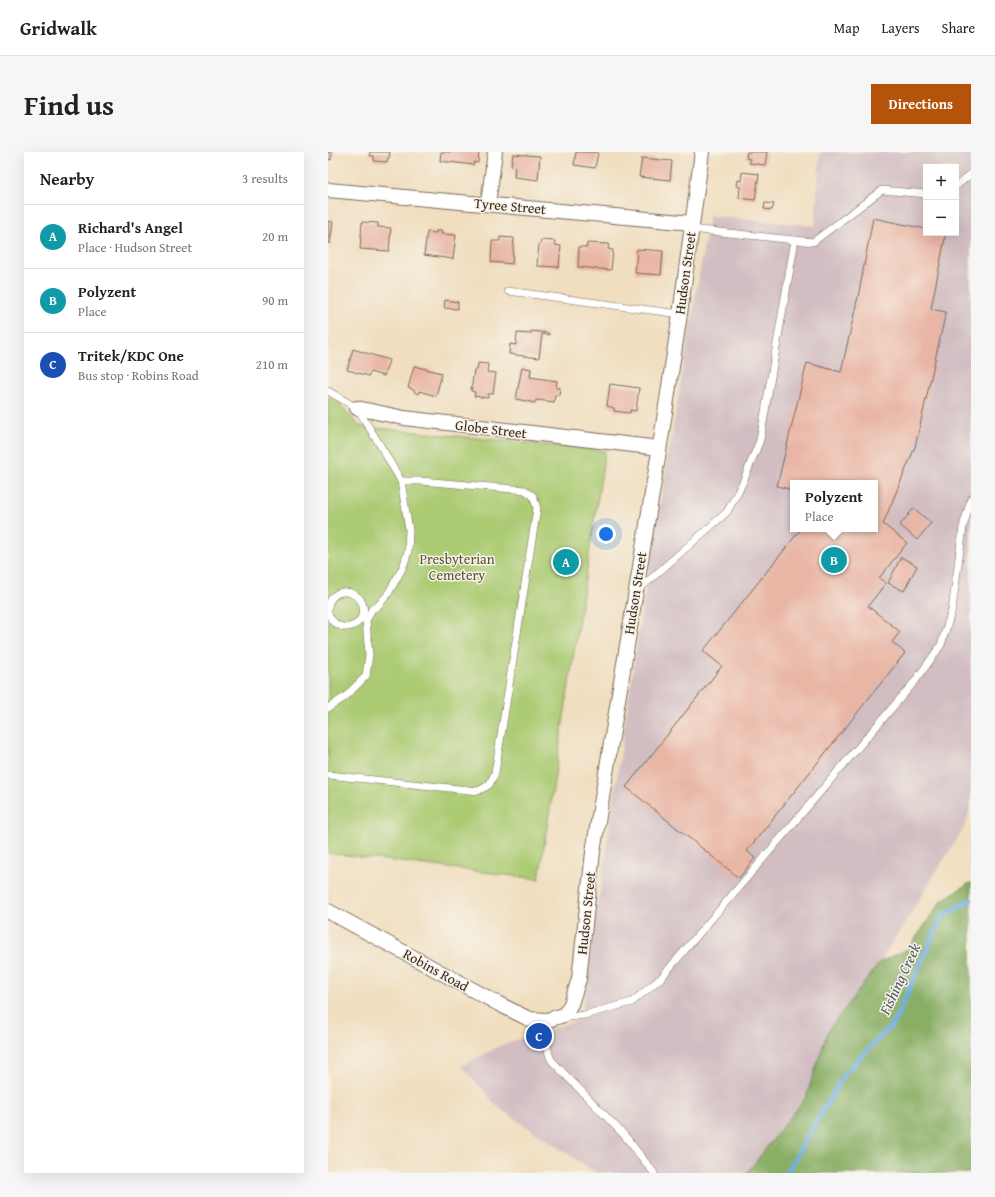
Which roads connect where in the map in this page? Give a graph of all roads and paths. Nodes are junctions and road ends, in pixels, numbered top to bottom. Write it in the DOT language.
graph roads {
  1 [pos="495,152"];
  2 [pos="702,152"];
  3 [pos="971,174"];
  4 [pos="959,184"];
  5 [pos="328,190"];
  6 [pos="923,194"];
  7 [pos="488,204"];
  8 [pos="692,226"];
  9 [pos="795,240"];
  10 [pos="508,290"];
  11 [pos="680,314"];
  12 [pos="328,391"];
  13 [pos="357,408"];
  14 [pos="659,448"];
  15 [pos="401,481"];
  16 [pos="971,499"];
  17 [pos="342,592"];
  18 [pos="635,593"];
  19 [pos="328,594"];
  20 [pos="363,605"];
  21 [pos="328,607"];
  22 [pos="328,614"];
  23 [pos="368,618"];
  24 [pos="357,623"];
  25 [pos="328,708"];
  26 [pos="328,775"];
  27 [pos="328,911"];
  28 [pos="548,1020"];
  29 [pos="654,1173"];
  1 -- 7 [label="street"];
  2 -- 8 [label="street, Hudson Street"];
  3 -- 4 [label="lane"];
  5 -- 7 [label="street, Tyree Street"];
  6 -- 9 [label="lane"];
  7 -- 8 [label="street, Tyree Street"];
  8 -- 9 [label="lane"];
  8 -- 11 [label="street, Hudson Street"];
  9 -- 18 [label="lane"];
  10 -- 11 [label="lane"];
  11 -- 14 [label="street, Hudson Street"];
  12 -- 13 [label="lane, Globe Street"];
  13 -- 14 [label="street, Globe Street"];
  13 -- 15 [label="lane"];
  14 -- 18 [label="street, Hudson Street"];
  15 -- 23 [label="lane"];
  15 -- 26 [label="lane"];
  16 -- 28 [label="lane"];
  17 -- 19 [label="lane"];
  17 -- 20 [label="lane"];
  17 -- 21 [label="lane"];
  18 -- 28 [label="street, Hudson Street"];
  20 -- 23 [label="lane"];
  20 -- 24 [label="lane"];
  22 -- 24 [label="lane"];
  23 -- 24 [label="lane"];
  23 -- 25 [label="lane"];
  27 -- 28 [label="street, Robins Road"];
  28 -- 29 [label="lane"];
}
